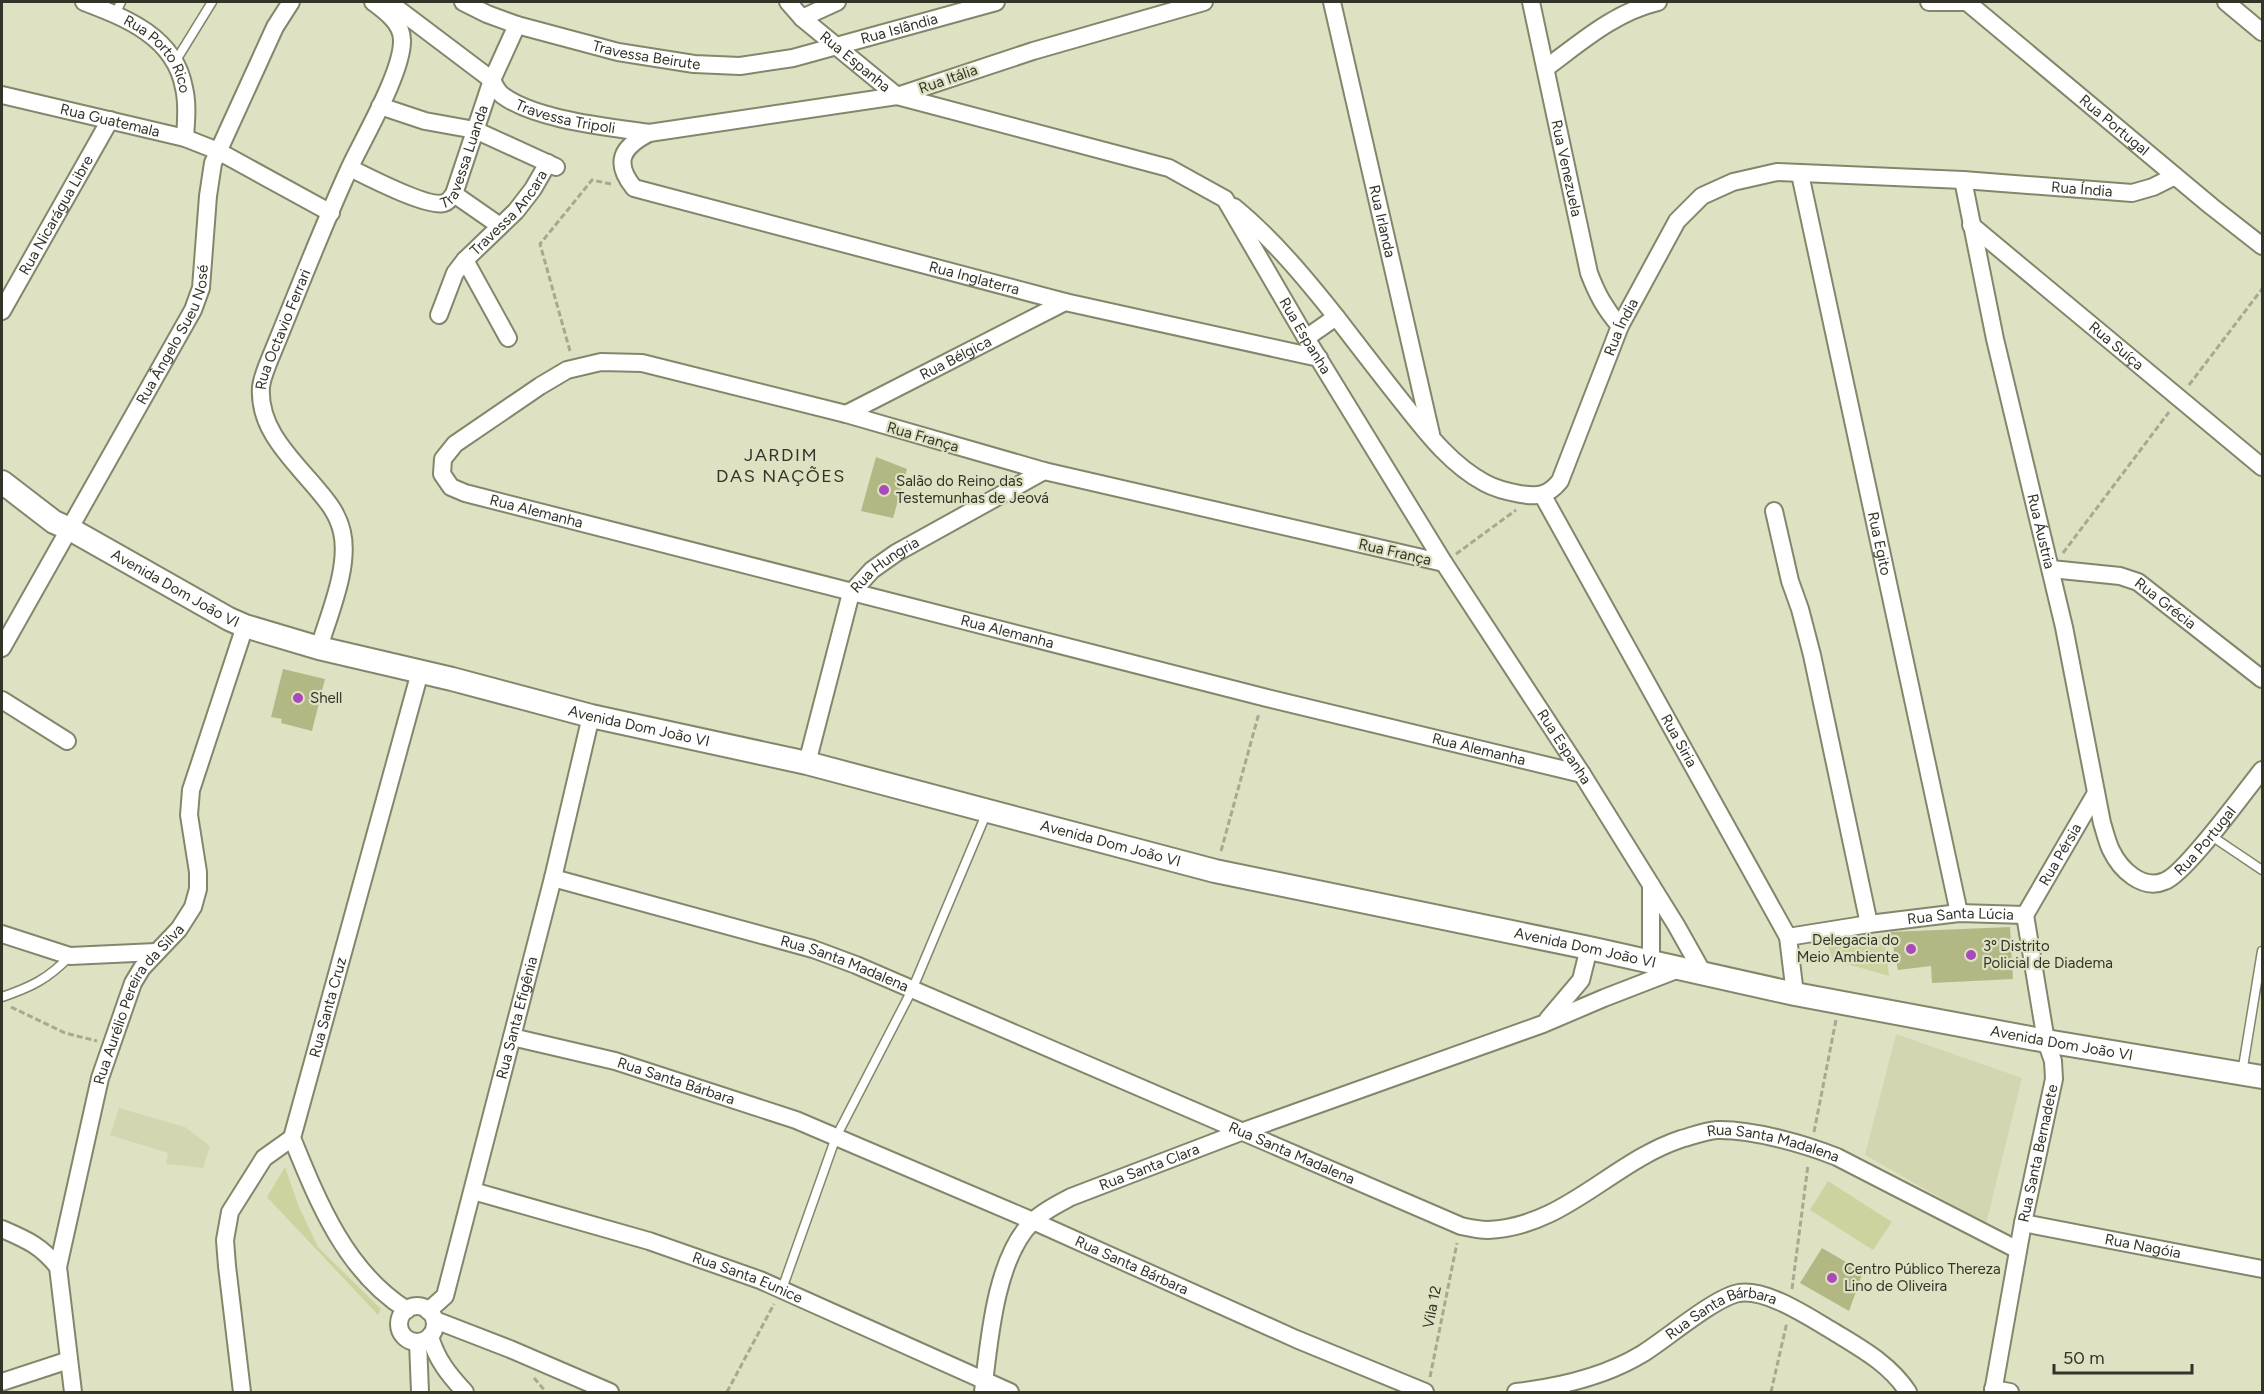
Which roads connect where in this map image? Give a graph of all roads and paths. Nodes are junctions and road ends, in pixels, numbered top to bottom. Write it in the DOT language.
graph roads {
  1 [pos="84,2"];
  2 [pos="212,2"];
  3 [pos="291,2"];
  4 [pos="463,2"];
  5 [pos="788,2"];
  6 [pos="837,2"];
  7 [pos="996,2"];
  8 [pos="1204,2"];
  9 [pos="1332,2"];
  10 [pos="1531,2"];
  11 [pos="1658,2"];
  12 [pos="1929,2"];
  13 [pos="1967,2"];
  14 [pos="2226,2"];
  15 [pos="384,4"];
  16 [pos="118,8"];
  17 [pos="802,18"];
  18 [pos="517,25"];
  19 [pos="2262,32"];
  20 [pos="837,47"];
  21 [pos="175,62"];
  22 [pos="1546,68"];
  23 [pos="492,80"];
  24 [pos="2,95"];
  25 [pos="897,96"];
  26 [pos="380,106"];
  27 [pos="110,120"];
  28 [pos="475,130"];
  29 [pos="650,133"];
  30 [pos="185,138"];
  31 [pos="218,151"];
  32 [pos="350,168"];
  33 [pos="1800,174"];
  34 [pos="2175,176"];
  35 [pos="1963,180"];
  36 [pos="634,188"];
  37 [pos="454,194"];
  38 [pos="1225,199"];
  39 [pos="331,213"];
  40 [pos="1971,225"];
  41 [pos="500,226"];
  42 [pos="2262,246"];
  43 [pos="465,260"];
  44 [pos="2262,289"];
  45 [pos="1065,302"];
  46 [pos="2,311"];
  47 [pos="438,315"];
  48 [pos="1336,317"];
  49 [pos="1620,326"];
  50 [pos="508,338"];
  51 [pos="1306,338"];
  52 [pos="1319,358"];
  53 [pos="574,368"];
  54 [pos="2180,396"];
  55 [pos="846,414"];
  56 [pos="1432,440"];
  57 [pos="2262,467"];
  58 [pos="1044,471"];
  59 [pos="442,474"];
  60 [pos="2,482"];
  61 [pos="1539,496"];
  62 [pos="1774,511"];
  63 [pos="70,529"];
  64 [pos="1444,563"];
  65 [pos="2051,569"];
  66 [pos="851,593"];
  67 [pos="245,626"];
  68 [pos="2,648"];
  69 [pos="319,648"];
  70 [pos="420,672"];
  71 [pos="2262,679"];
  72 [pos="1263,697"];
  73 [pos="2,700"];
  74 [pos="591,716"];
  75 [pos="66,741"];
  76 [pos="807,763"];
  77 [pos="2262,773"];
  78 [pos="1582,774"];
  79 [pos="2096,793"];
  80 [pos="988,812"];
  81 [pos="2210,835"];
  82 [pos="2262,870"];
  83 [pos="1215,871"];
  84 [pos="2130,876"];
  85 [pos="553,878"];
  86 [pos="1651,885"];
  87 [pos="1959,913"];
  88 [pos="2025,915"];
  89 [pos="1869,924"];
  90 [pos="2,934"];
  91 [pos="1788,937"];
  92 [pos="1589,948"];
  93 [pos="2262,951"];
  94 [pos="156,952"];
  95 [pos="70,956"];
  96 [pos="1651,963"];
  97 [pos="1679,969"];
  98 [pos="1703,974"];
  99 [pos="1581,980"];
  100 [pos="912,990"];
  101 [pos="1613,994"];
  102 [pos="1795,994"];
  103 [pos="2,997"];
  104 [pos="1839,1001"];
  105 [pos="10,1007"];
  106 [pos="1543,1024"];
  107 [pos="512,1037"];
  108 [pos="2046,1041"];
  109 [pos="110,1044"];
  110 [pos="2252,1076"];
  111 [pos="1241,1132"];
  112 [pos="836,1137"];
  113 [pos="292,1138"];
  114 [pos="1810,1147"];
  115 [pos="473,1191"];
  116 [pos="1033,1221"];
  117 [pos="2023,1223"];
  118 [pos="1461,1226"];
  119 [pos="2,1229"];
  120 [pos="2018,1250"];
  121 [pos="58,1267"];
  122 [pos="2262,1269"];
  123 [pos="782,1289"];
  124 [pos="1789,1307"];
  125 [pos="407,1310"];
  126 [pos="428,1327"];
  127 [pos="69,1360"];
  128 [pos="2,1382"];
  129 [pos="984,1387"];
  130 [pos="1427,1387"];
  131 [pos="1999,1391"];
  132 [pos="73,1392"];
  133 [pos="242,1392"];
  134 [pos="420,1392"];
  135 [pos="465,1392"];
  136 [pos="610,1392"];
  137 [pos="727,1392"];
  138 [pos="1010,1392"];
  139 [pos="1516,1392"];
  140 [pos="1771,1392"];
  141 [pos="1908,1392"];
  1 -- 16 [label="street, Rua Porto Rico"];
  2 -- 21 [label="lane"];
  3 -- 31 [label="street, Rua Ângelo Sueu Nosé"];
  4 -- 18 [label="street, Travessa Beirute"];
  5 -- 17 [label="street, Rua Espanha"];
  6 -- 17 [label="street"];
  7 -- 20 [label="street, Rua Islândia"];
  8 -- 25 [label="street, Rua Itália"];
  9 -- 56 [label="street, Rua Irlanda"];
  10 -- 22 [label="street, Rua Venezuela"];
  11 -- 22 [label="street"];
  12 -- 13 [label="street"];
  13 -- 34 [label="street, Rua Portugal"];
  14 -- 19 [label="street"];
  15 -- 23 [label="street, Travessa Tripoli"];
  15 -- 26 [label="street, Rua Octavio Ferrari"];
  16 -- 21 [label="street, Rua Porto Rico"];
  17 -- 20 [label="street, Rua Espanha"];
  18 -- 20 [label="street, Travessa Beirute"];
  18 -- 23 [label="street, Travessa Luanda"];
  20 -- 25 [label="street, Rua Espanha"];
  21 -- 30 [label="street, Rua Porto Rico"];
  22 -- 49 [label="street, Rua Venezuela"];
  23 -- 28 [label="street, Travessa Luanda"];
  23 -- 29 [label="street, Travessa Tripoli"];
  24 -- 27 [label="street, Rua Guatemala"];
  25 -- 29 [label="street, Rua Itália"];
  25 -- 38 [label="street, Rua Espanha"];
  26 -- 28 [label="street"];
  26 -- 32 [label="street, Rua Octavio Ferrari"];
  27 -- 30 [label="street, Rua Guatemala"];
  27 -- 46 [label="street, Rua Nicarágua Libre"];
  28 -- 37 [label="street, Travessa Luanda"];
  28 -- 41 [label="street, Travessa Ancara"];
  29 -- 36 [label="street, Rua Itália"];
  30 -- 31 [label="street, Rua Guatemala"];
  31 -- 39 [label="street, Rua Guatemala"];
  31 -- 63 [label="street, Rua Ângelo Sueu Nosé"];
  32 -- 37 [label="street, Travessa Luanda"];
  32 -- 39 [label="street, Rua Octavio Ferrari"];
  33 -- 35 [label="street, Rua Índia"];
  33 -- 49 [label="street, Rua Índia"];
  33 -- 87 [label="street, Rua Egito"];
  34 -- 35 [label="street, Rua Índia"];
  34 -- 42 [label="street, Rua Portugal"];
  35 -- 40 [label="street, Rua Áustria"];
  36 -- 45 [label="street, Rua Inglaterra"];
  36 -- 53 [label="path"];
  37 -- 41 [label="street"];
  38 -- 48 [label="street"];
  38 -- 51 [label="street, Rua Espanha"];
  39 -- 69 [label="street, Rua Octavio Ferrari"];
  40 -- 54 [label="street, Rua Suíça"];
  40 -- 65 [label="street, Rua Áustria"];
  41 -- 43 [label="street, Travessa Ancara"];
  43 -- 47 [label="street, Travessa Ancara"];
  43 -- 50 [label="street, Travessa Ancara"];
  44 -- 54 [label="path"];
  45 -- 52 [label="street, Rua Inglaterra"];
  45 -- 55 [label="street, Rua Bélgica"];
  48 -- 51 [label="street"];
  48 -- 56 [label="street"];
  49 -- 61 [label="street, Rua Índia"];
  51 -- 52 [label="street, Rua Espanha"];
  52 -- 64 [label="street, Rua Espanha"];
  53 -- 55 [label="street, Rua França"];
  53 -- 59 [label="street, Rua França"];
  54 -- 57 [label="street, Rua Suíça"];
  54 -- 65 [label="path"];
  55 -- 58 [label="street, Rua França"];
  56 -- 61 [label="street"];
  58 -- 64 [label="street, Rua França"];
  58 -- 66 [label="street, Rua Hungria"];
  59 -- 66 [label="street, Rua Alemanha"];
  60 -- 63 [label="street, Avenida Dom João VI"];
  61 -- 64 [label="path"];
  61 -- 91 [label="street, Rua Siria"];
  62 -- 89 [label="street"];
  63 -- 67 [label="street, Avenida Dom João VI"];
  63 -- 68 [label="street, Rua Ângelo Sueu Nosé"];
  64 -- 78 [label="street, Rua Espanha"];
  65 -- 71 [label="street, Rua Grécia"];
  65 -- 79 [label="street, Rua Áustria"];
  66 -- 72 [label="street, Rua Alemanha"];
  66 -- 76 [label="street, Rua Hungria"];
  67 -- 69 [label="street, Avenida Dom João VI"];
  67 -- 94 [label="street, Rua Aurélio Pereira da Silva"];
  69 -- 70 [label="street, Avenida Dom João VI"];
  70 -- 74 [label="street, Avenida Dom João VI"];
  70 -- 113 [label="street, Rua Santa Cruz"];
  72 -- 78 [label="street, Rua Alemanha"];
  72 -- 83 [label="path"];
  73 -- 75 [label="street"];
  74 -- 76 [label="street, Avenida Dom João VI"];
  74 -- 85 [label="street, Rua Santa Efigênia"];
  76 -- 80 [label="street, Avenida Dom João VI"];
  77 -- 81 [label="street, Rua Portugal"];
  78 -- 86 [label="street, Rua Espanha"];
  79 -- 84 [label="street, Rua Áustria"];
  79 -- 88 [label="street, Rua Pérsia"];
  80 -- 83 [label="street, Avenida Dom João VI"];
  80 -- 100 [label="lane"];
  81 -- 82 [label="lane"];
  81 -- 84 [label="street, Rua Portugal"];
  83 -- 92 [label="street, Avenida Dom João VI"];
  85 -- 100 [label="street, Rua Santa Madalena"];
  85 -- 107 [label="street, Rua Santa Efigênia"];
  86 -- 96 [label="street"];
  86 -- 98 [label="street, Rua Espanha"];
  87 -- 88 [label="street, Rua Santa Lúcia"];
  87 -- 89 [label="street, Rua Santa Lúcia"];
  88 -- 108 [label="street, Rua Santa Bernadete"];
  89 -- 91 [label="street, Rua Santa Lúcia"];
  90 -- 95 [label="street"];
  91 -- 102 [label="street, Rua Siria"];
  92 -- 96 [label="street, Avenida Dom João VI"];
  92 -- 99 [label="street, Rua Santa Clara"];
  93 -- 110 [label="lane"];
  94 -- 95 [label="street"];
  94 -- 109 [label="street, Rua Aurélio Pereira da Silva"];
  95 -- 103 [label="lane"];
  96 -- 97 [label="street, Avenida Dom João VI"];
  97 -- 98 [label="street, Avenida Dom João VI"];
  97 -- 101 [label="street, Rua Santa Clara"];
  98 -- 102 [label="street, Avenida Dom João VI"];
  99 -- 101 [label="street"];
  99 -- 106 [label="street, Rua Santa Clara"];
  100 -- 111 [label="street, Rua Santa Madalena"];
  100 -- 112 [label="lane"];
  101 -- 106 [label="street, Rua Santa Clara"];
  102 -- 104 [label="street, Avenida Dom João VI"];
  104 -- 108 [label="street, Avenida Dom João VI"];
  104 -- 114 [label="path"];
  105 -- 109 [label="path"];
  106 -- 111 [label="street, Rua Santa Clara"];
  107 -- 112 [label="street, Rua Santa Bárbara"];
  107 -- 115 [label="street, Rua Santa Efigênia"];
  108 -- 110 [label="street, Avenida Dom João VI"];
  108 -- 117 [label="street, Rua Santa Bernadete"];
  109 -- 121 [label="street, Rua Aurélio Pereira da Silva"];
  111 -- 116 [label="street, Rua Santa Clara"];
  111 -- 118 [label="street, Rua Santa Madalena"];
  112 -- 116 [label="street, Rua Santa Bárbara"];
  112 -- 123 [label="lane"];
  113 -- 125 [label="street"];
  113 -- 133 [label="street"];
  114 -- 118 [label="street, Rua Santa Madalena"];
  114 -- 120 [label="street, Rua Santa Madalena"];
  114 -- 124 [label="path"];
  115 -- 123 [label="street, Rua Santa Eunice"];
  115 -- 126 [label="street, Rua Santa Efigênia"];
  116 -- 129 [label="street, Rua Santa Clara"];
  116 -- 130 [label="street, Rua Santa Bárbara"];
  117 -- 120 [label="street, Rua Santa Bernadete"];
  117 -- 122 [label="street, Rua Nagóia"];
  118 -- 130 [label="path, Vila 12"];
  119 -- 121 [label="street"];
  120 -- 131 [label="street, Rua Santa Bernadete"];
  121 -- 127 [label="street, Rua Aurélio Pereira da Silva"];
  123 -- 129 [label="street, Rua Santa Eunice"];
  123 -- 137 [label="path"];
  124 -- 139 [label="street, Rua Santa Bárbara"];
  124 -- 140 [label="path"];
  124 -- 141 [label="street, Rua Santa Bárbara"];
  125 -- 126 [label="street"];
  125 -- 126 [label="street"];
  126 -- 134 [label="street"];
  126 -- 135 [label="street"];
  126 -- 136 [label="street"];
  127 -- 128 [label="street"];
  127 -- 132 [label="street, Rua Aurélio Pereira da Silva"];
  129 -- 138 [label="street, Rua Santa Eunice"];
}
